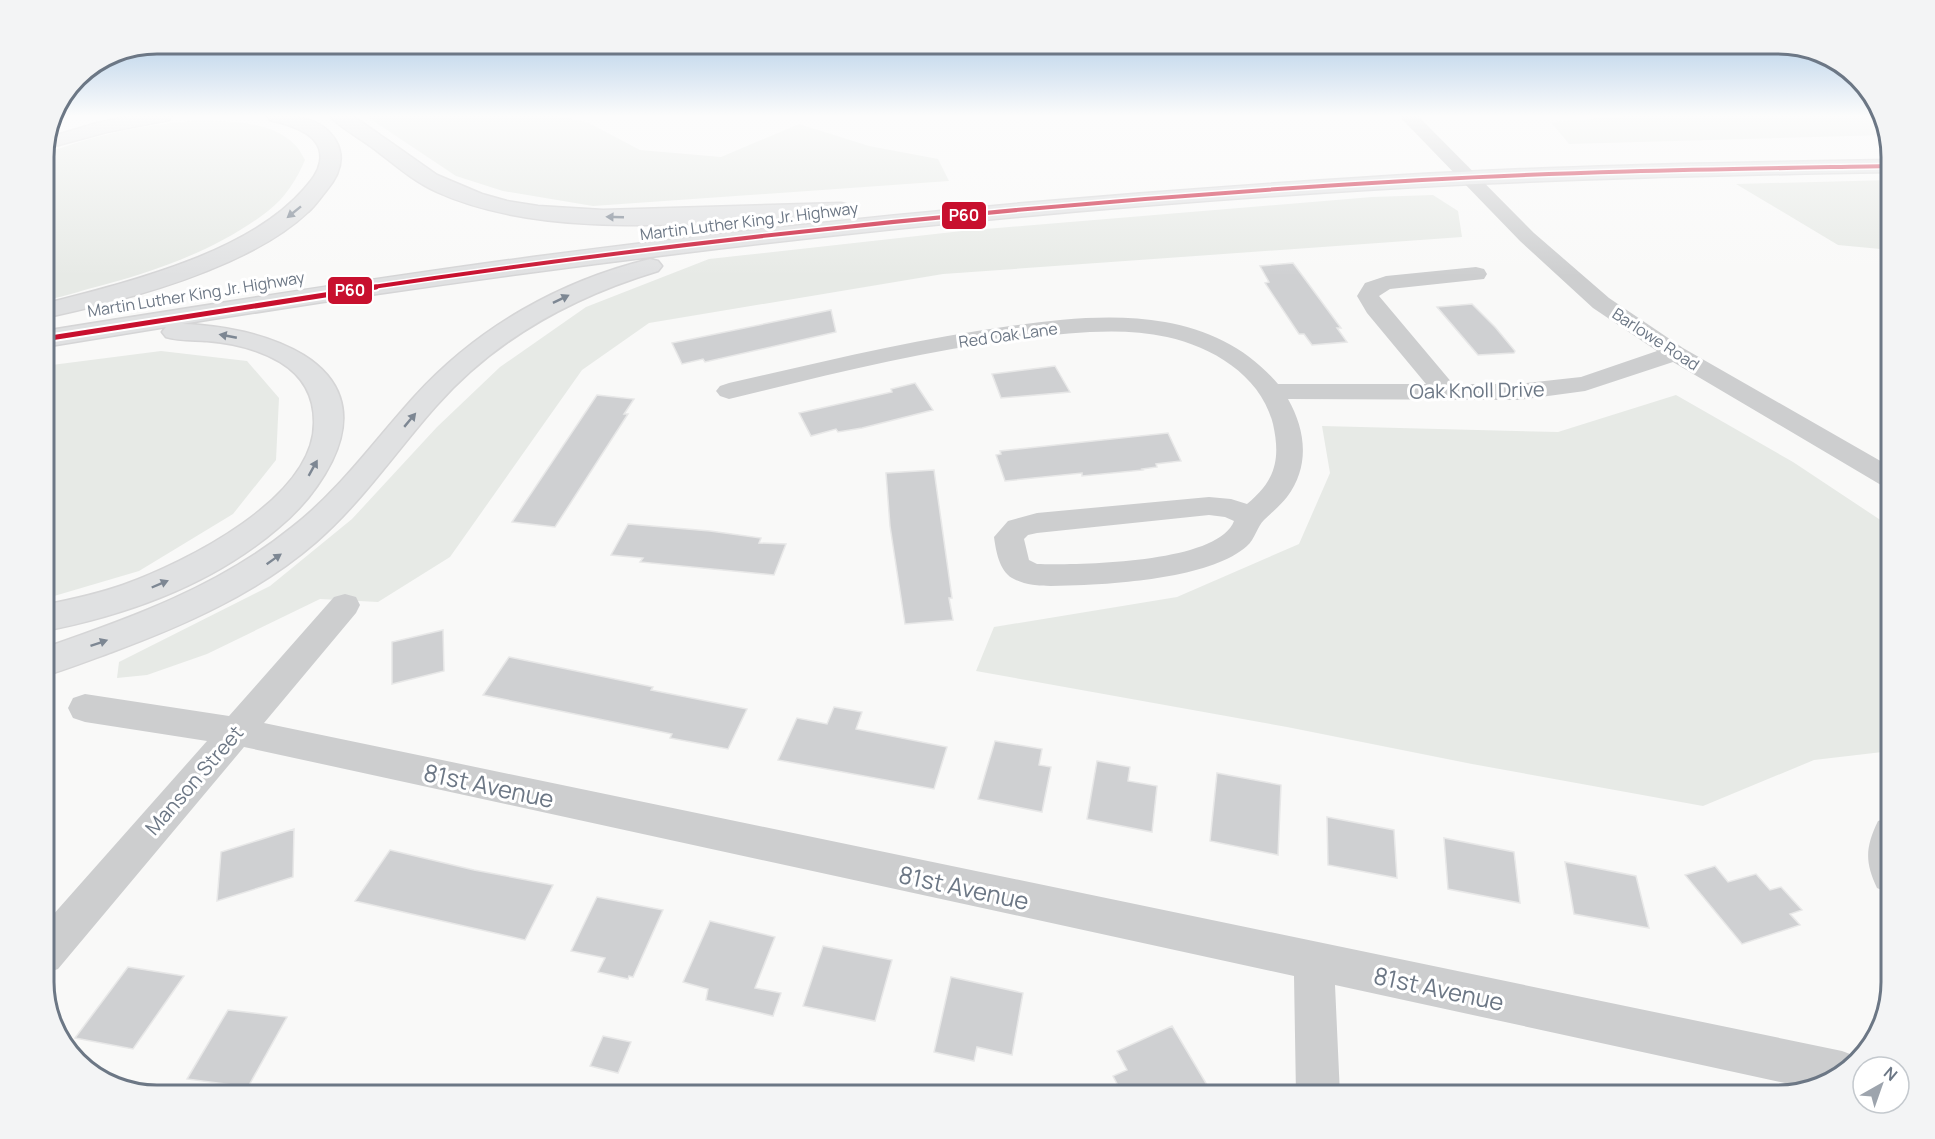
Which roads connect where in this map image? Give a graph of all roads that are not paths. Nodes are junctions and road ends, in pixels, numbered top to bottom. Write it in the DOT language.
graph roads {
  1 [pos="328,169"];
  2 [pos="413,169"];
  3 [pos="1333,169"];
  4 [pos="1459,169"];
  5 [pos="1780,169"];
  6 [pos="1468,178"];
  7 [pos="848,220"];
  8 [pos="1476,274"];
  9 [pos="54,308"];
  10 [pos="54,317"];
  11 [pos="54,339"];
  12 [pos="54,340"];
  13 [pos="1675,353"];
  14 [pos="729,391"];
  15 [pos="1273,391"];
  16 [pos="1445,392"];
  17 [pos="1881,473"];
  18 [pos="1249,517"];
  19 [pos="345,605"];
  20 [pos="54,616"];
  21 [pos="54,658"];
  22 [pos="85,708"];
  23 [pos="236,731"];
  24 [pos="54,943"];
  25 [pos="1314,962"];
  26 [pos="1830,1070"];
  27 [pos="1318,1085"];
  1 -- 9 [label="main road, one-way"];
  7 -- 2 [label="main road, one-way"];
  3 -- 7 [label="main road, Martin Luther King Jr. Highway"];
  4 -- 6 [label="street, Barlowe Road"];
  5 -- 6 [label="main road, Martin Luther King Jr. Highway"];
  6 -- 7 [label="main road, Martin Luther King Jr. Highway"];
  6 -- 13 [label="street, Barlowe Road"];
  7 -- 10 [label="main road, Martin Luther King Jr. Highway"];
  7 -- 11 [label="main road, Martin Luther King Jr. Highway"];
  21 -- 7 [label="main road, one-way"];
  8 -- 16 [label="street"];
  20 -- 12 [label="main road, one-way"];
  13 -- 16 [label="street, Oak Knoll Drive"];
  13 -- 17 [label="street, Barlowe Road"];
  14 -- 15 [label="street, Red Oak Lane"];
  15 -- 16 [label="street, Oak Knoll Drive"];
  15 -- 18 [label="street"];
  18 -- 18 [label="street"];
  19 -- 23 [label="street, Manson Street"];
  22 -- 23 [label="street, 81st Avenue"];
  23 -- 24 [label="street, Manson Street"];
  23 -- 25 [label="street, 81st Avenue"];
  25 -- 26 [label="street, 81st Avenue"];
  25 -- 27 [label="street"];
}
